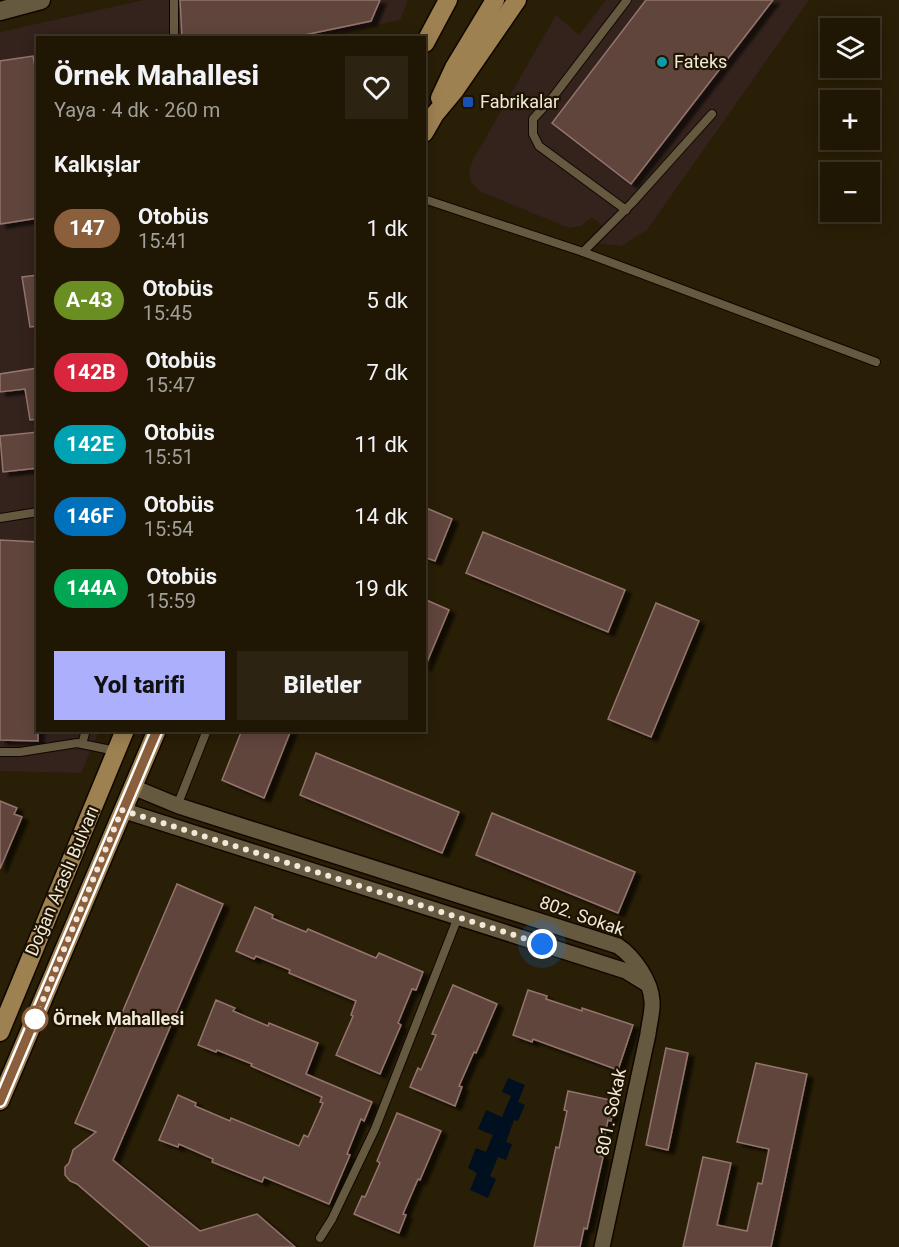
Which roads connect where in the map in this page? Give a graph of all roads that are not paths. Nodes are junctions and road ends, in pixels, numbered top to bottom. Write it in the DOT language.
graph roads {
  1 [pos="41,0"];
  2 [pos="174,0"];
  3 [pos="436,0"];
  4 [pos="448,0"];
  5 [pos="495,0"];
  6 [pos="517,0"];
  7 [pos="627,0"];
  8 [pos="0,11"];
  9 [pos="174,36"];
  10 [pos="426,39"];
  11 [pos="426,41"];
  12 [pos="435,114"];
  13 [pos="712,114"];
  14 [pos="426,130"];
  15 [pos="426,200"];
  16 [pos="626,210"];
  17 [pos="583,252"];
  18 [pos="876,362"];
  19 [pos="36,512"];
  20 [pos="0,518"];
  21 [pos="85,732"];
  22 [pos="124,732"];
  23 [pos="156,732"];
  24 [pos="206,732"];
  25 [pos="82,744"];
  26 [pos="116,751"];
  27 [pos="0,752"];
  28 [pos="133,787"];
  29 [pos="177,806"];
  30 [pos="122,810"];
  31 [pos="458,917"];
  32 [pos="647,984"];
  33 [pos="0,1032"];
  34 [pos="0,1101"];
  35 [pos="320,1238"];
  36 [pos="602,1247"];
  1 -- 8 [label="main road"];
  2 -- 9 [label="lane"];
  3 -- 10 [label="main road"];
  4 -- 11 [label="main road"];
  5 -- 12 [label="main road"];
  6 -- 12 [label="main road"];
  7 -- 16 [label="lane"];
  12 -- 14 [label="main road"];
  13 -- 16 [label="lane"];
  15 -- 17 [label="lane"];
  16 -- 17 [label="lane"];
  17 -- 18 [label="lane"];
  19 -- 20 [label="lane"];
  21 -- 25 [label="lane"];
  22 -- 26 [label="main road, Doğan Araslı Bulvarı"];
  23 -- 28 [label="main road, Doğan Araslı Bulvarı"];
  24 -- 29 [label="lane"];
  25 -- 26 [label="lane"];
  25 -- 27 [label="lane"];
  26 -- 33 [label="main road, Doğan Araslı Bulvarı"];
  28 -- 29 [label="street, 802. Sokak"];
  28 -- 30 [label="main road, Doğan Araslı Bulvarı"];
  29 -- 32 [label="street, 802. Sokak"];
  30 -- 31 [label="street"];
  30 -- 34 [label="main road, Doğan Araslı Bulvarı"];
  31 -- 32 [label="street"];
  31 -- 35 [label="lane"];
  32 -- 36 [label="street, 801. Sokak"];
}
